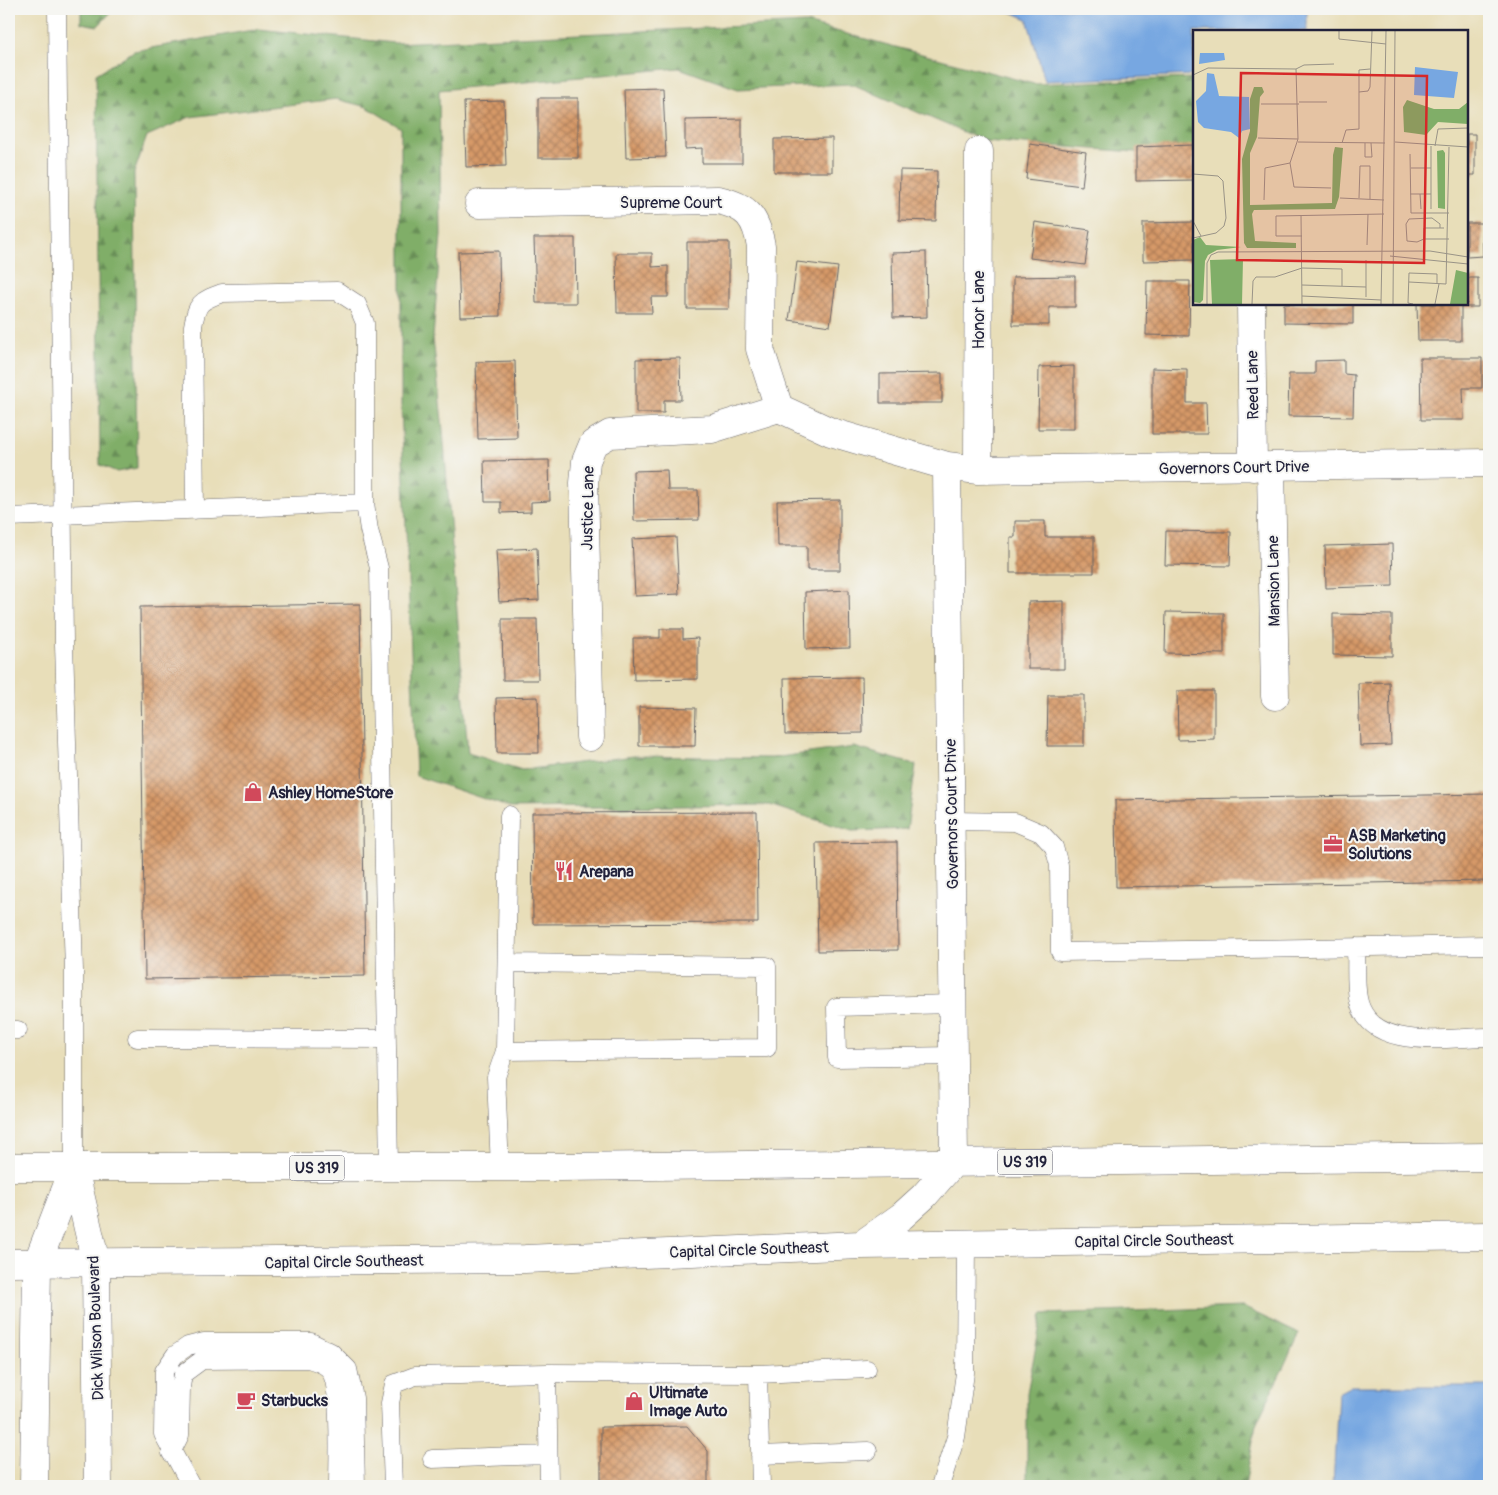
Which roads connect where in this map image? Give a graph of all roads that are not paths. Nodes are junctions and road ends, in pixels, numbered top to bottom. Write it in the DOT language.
graph roads {
  1 [pos="57,9"];
  2 [pos="979,151"];
  3 [pos="479,204"];
  4 [pos="1252,305"];
  5 [pos="779,408"];
  6 [pos="1489,463"];
  7 [pos="947,466"];
  8 [pos="1262,467"];
  9 [pos="978,470"];
  10 [pos="365,503"];
  11 [pos="195,510"];
  12 [pos="62,516"];
  13 [pos="9,517"];
  14 [pos="1275,696"];
  15 [pos="590,737"];
  16 [pos="509,815"];
  17 [pos="951,821"];
  18 [pos="1489,945"];
  19 [pos="1356,948"];
  20 [pos="507,963"];
  21 [pos="952,1004"];
  22 [pos="1489,1037"];
  23 [pos="137,1038"];
  24 [pos="387,1039"];
  25 [pos="505,1051"];
  26 [pos="953,1056"];
  27 [pos="1489,1158"];
  28 [pos="954,1162"];
  29 [pos="9,1168"];
  30 [pos="74,1168"];
  31 [pos="389,1168"];
  32 [pos="500,1168"];
  33 [pos="1489,1236"];
  34 [pos="966,1243"];
  35 [pos="861,1245"];
  36 [pos="9,1263"];
  37 [pos="96,1263"];
  38 [pos="37,1264"];
  39 [pos="867,1369"];
  40 [pos="547,1373"];
  41 [pos="758,1374"];
  42 [pos="868,1450"];
  43 [pos="171,1453"];
  44 [pos="760,1454"];
  45 [pos="548,1455"];
  46 [pos="432,1459"];
  47 [pos="34,1486"];
  48 [pos="98,1486"];
  49 [pos="191,1486"];
  50 [pos="338,1486"];
  51 [pos="356,1486"];
  52 [pos="393,1486"];
  53 [pos="549,1486"];
  54 [pos="761,1486"];
  55 [pos="940,1486"];
  1 -- 12 [label="lane"];
  2 -- 9 [label="street, Honor Lane"];
  3 -- 5 [label="street, Supreme Court"];
  4 -- 8 [label="street, Reed Lane"];
  5 -- 7 [label="street, Governors Court Drive"];
  5 -- 15 [label="street, Justice Lane"];
  6 -- 8 [label="street, Governors Court Drive"];
  7 -- 9 [label="street, Governors Court Drive"];
  7 -- 17 [label="street, Governors Court Drive"];
  8 -- 9 [label="street, Governors Court Drive"];
  8 -- 14 [label="street, Mansion Lane"];
  10 -- 11 [label="lane"];
  10 -- 11 [label="lane"];
  10 -- 24 [label="lane"];
  11 -- 12 [label="lane"];
  12 -- 13 [label="lane"];
  12 -- 30 [label="lane"];
  16 -- 20 [label="lane"];
  17 -- 19 [label="lane"];
  17 -- 21 [label="street, Governors Court Drive"];
  18 -- 19 [label="lane"];
  19 -- 22 [label="lane"];
  20 -- 25 [label="lane"];
  20 -- 25 [label="lane"];
  21 -- 26 [label="street, Governors Court Drive"];
  21 -- 26 [label="lane"];
  23 -- 24 [label="lane"];
  24 -- 31 [label="lane"];
  25 -- 32 [label="lane"];
  26 -- 28 [label="street, Governors Court Drive"];
  27 -- 28 [label="street, US 319"];
  28 -- 32 [label="street, US 319"];
  28 -- 35 [label="street"];
  29 -- 30 [label="street, US 319"];
  30 -- 31 [label="street, US 319"];
  30 -- 37 [label="street, Dick Wilson Boulevard"];
  30 -- 38 [label="street"];
  31 -- 32 [label="street, US 319"];
  33 -- 34 [label="street, Capital Circle Southeast"];
  34 -- 35 [label="street, Capital Circle Southeast"];
  34 -- 55 [label="lane"];
  35 -- 37 [label="street, Capital Circle Southeast"];
  36 -- 38 [label="street, Capital Circle Southeast"];
  37 -- 38 [label="street, Capital Circle Southeast"];
  37 -- 48 [label="street, Dick Wilson Boulevard"];
  38 -- 47 [label="street"];
  39 -- 41 [label="lane"];
  40 -- 41 [label="lane"];
  40 -- 45 [label="lane"];
  40 -- 52 [label="lane"];
  41 -- 44 [label="lane"];
  42 -- 44 [label="lane"];
  43 -- 49 [label="lane"];
  43 -- 50 [label="lane"];
  43 -- 51 [label="lane"];
  44 -- 54 [label="lane"];
  45 -- 46 [label="lane"];
  45 -- 53 [label="lane"];
}
